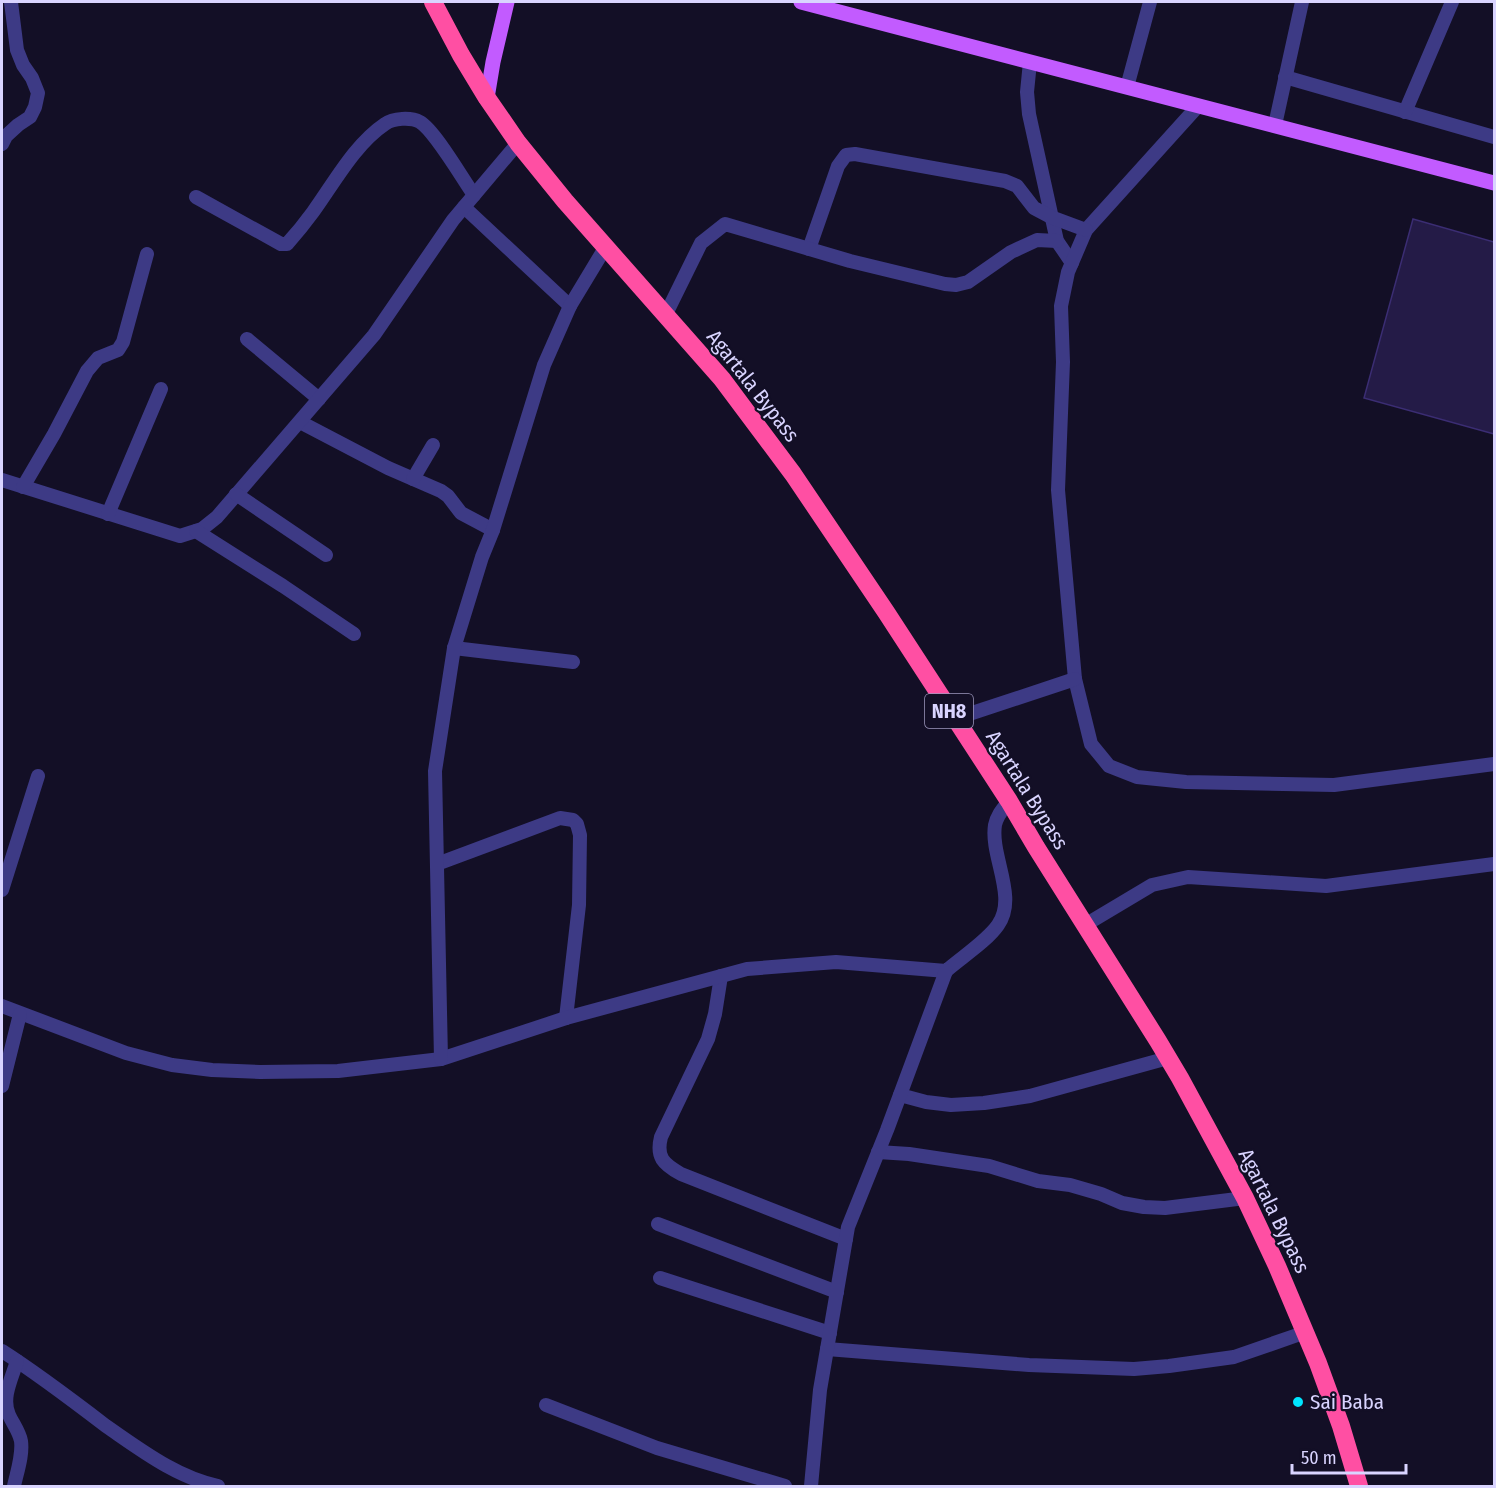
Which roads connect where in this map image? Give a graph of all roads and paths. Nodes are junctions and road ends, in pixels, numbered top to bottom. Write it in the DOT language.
graph roads {
  1 [pos="11,2"];
  2 [pos="433,2"];
  3 [pos="507,2"];
  4 [pos="801,2"];
  5 [pos="1150,2"];
  6 [pos="1302,2"];
  7 [pos="1452,2"];
  8 [pos="1030,62"];
  9 [pos="1286,77"];
  10 [pos="1127,87"];
  11 [pos="487,98"];
  12 [pos="1198,106"];
  13 [pos="1405,112"];
  14 [pos="1275,125"];
  15 [pos="1494,137"];
  16 [pos="518,142"];
  17 [pos="2,144"];
  18 [pos="1494,183"];
  19 [pos="474,195"];
  20 [pos="196,197"];
  21 [pos="464,207"];
  22 [pos="1051,217"];
  23 [pos="1086,231"];
  24 [pos="1057,241"];
  25 [pos="605,248"];
  26 [pos="809,249"];
  27 [pos="147,254"];
  28 [pos="1072,263"];
  29 [pos="570,306"];
  30 [pos="666,314"];
  31 [pos="247,339"];
  32 [pos="161,389"];
  33 [pos="320,399"];
  34 [pos="300,422"];
  35 [pos="433,445"];
  36 [pos="413,479"];
  37 [pos="2,480"];
  38 [pos="23,487"];
  39 [pos="236,494"];
  40 [pos="108,514"];
  41 [pos="493,530"];
  42 [pos="196,531"];
  43 [pos="326,555"];
  44 [pos="354,634"];
  45 [pos="454,648"];
  46 [pos="573,662"];
  47 [pos="1075,679"];
  48 [pos="954,719"];
  49 [pos="1494,764"];
  50 [pos="38,776"];
  51 [pos="1009,801"];
  52 [pos="437,864"];
  53 [pos="1494,864"];
  54 [pos="2,890"];
  55 [pos="1085,925"];
  56 [pos="946,970"];
  57 [pos="721,976"];
  58 [pos="2,1006"];
  59 [pos="20,1014"];
  60 [pos="566,1018"];
  61 [pos="1168,1058"];
  62 [pos="441,1059"];
  63 [pos="2,1086"];
  64 [pos="900,1095"];
  65 [pos="878,1152"];
  66 [pos="1245,1198"];
  67 [pos="658,1224"];
  68 [pos="846,1239"];
  69 [pos="660,1278"];
  70 [pos="837,1292"];
  71 [pos="1306,1332"];
  72 [pos="830,1333"];
  73 [pos="827,1349"];
  74 [pos="2,1351"];
  75 [pos="17,1361"];
  76 [pos="546,1405"];
  77 [pos="14,1486"];
  78 [pos="218,1486"];
  79 [pos="785,1486"];
  80 [pos="811,1486"];
  81 [pos="1359,1486"];
  1 -- 17 [label="street"];
  2 -- 11 [label="highway, Agartala Bypass / NH8"];
  3 -- 11 [label="main road"];
  4 -- 8 [label="main road"];
  5 -- 10 [label="street"];
  6 -- 9 [label="street"];
  7 -- 13 [label="street"];
  8 -- 10 [label="main road"];
  8 -- 22 [label="street"];
  9 -- 13 [label="street"];
  9 -- 14 [label="street"];
  10 -- 12 [label="main road"];
  11 -- 16 [label="highway, Agartala Bypass / NH8"];
  12 -- 14 [label="main road"];
  12 -- 23 [label="street"];
  13 -- 15 [label="street"];
  14 -- 18 [label="main road"];
  16 -- 19 [label="street"];
  16 -- 25 [label="highway, Agartala Bypass / NH8"];
  19 -- 20 [label="street"];
  19 -- 21 [label="street"];
  21 -- 29 [label="street"];
  21 -- 33 [label="street"];
  22 -- 23 [label="street"];
  22 -- 24 [label="street"];
  22 -- 26 [label="street"];
  23 -- 28 [label="street"];
  24 -- 26 [label="street"];
  24 -- 28 [label="street"];
  25 -- 29 [label="street"];
  25 -- 30 [label="highway, Agartala Bypass / NH8"];
  26 -- 30 [label="street"];
  27 -- 38 [label="street"];
  28 -- 47 [label="street"];
  29 -- 41 [label="street"];
  30 -- 48 [label="highway, Agartala Bypass / NH8"];
  31 -- 33 [label="street"];
  32 -- 40 [label="street"];
  33 -- 34 [label="street"];
  34 -- 36 [label="street"];
  34 -- 39 [label="street"];
  35 -- 36 [label="street"];
  36 -- 41 [label="street"];
  37 -- 38 [label="street"];
  38 -- 40 [label="street"];
  39 -- 42 [label="street"];
  39 -- 43 [label="street"];
  40 -- 42 [label="street"];
  41 -- 45 [label="street"];
  42 -- 44 [label="street"];
  45 -- 46 [label="street"];
  45 -- 52 [label="street"];
  47 -- 48 [label="street"];
  47 -- 49 [label="street"];
  48 -- 51 [label="highway, Agartala Bypass / NH8"];
  50 -- 54 [label="street"];
  51 -- 55 [label="highway, Agartala Bypass / NH8"];
  51 -- 56 [label="street"];
  52 -- 60 [label="street"];
  52 -- 62 [label="street"];
  53 -- 55 [label="street"];
  55 -- 61 [label="highway, Agartala Bypass / NH8"];
  56 -- 57 [label="street"];
  56 -- 64 [label="street"];
  57 -- 60 [label="street"];
  57 -- 68 [label="street"];
  58 -- 59 [label="street"];
  59 -- 62 [label="street"];
  59 -- 63 [label="street"];
  60 -- 62 [label="street"];
  61 -- 64 [label="street"];
  61 -- 66 [label="highway, Agartala Bypass / NH8"];
  64 -- 65 [label="street"];
  65 -- 66 [label="street"];
  65 -- 68 [label="street"];
  66 -- 71 [label="highway, Agartala Bypass / NH8"];
  67 -- 70 [label="street"];
  68 -- 70 [label="street"];
  69 -- 72 [label="street"];
  70 -- 72 [label="street"];
  71 -- 73 [label="street"];
  71 -- 81 [label="highway, Agartala Bypass / NH8"];
  72 -- 73 [label="street"];
  73 -- 80 [label="street"];
  74 -- 75 [label="street"];
  75 -- 77 [label="street"];
  75 -- 78 [label="street"];
  76 -- 79 [label="street"];
}
